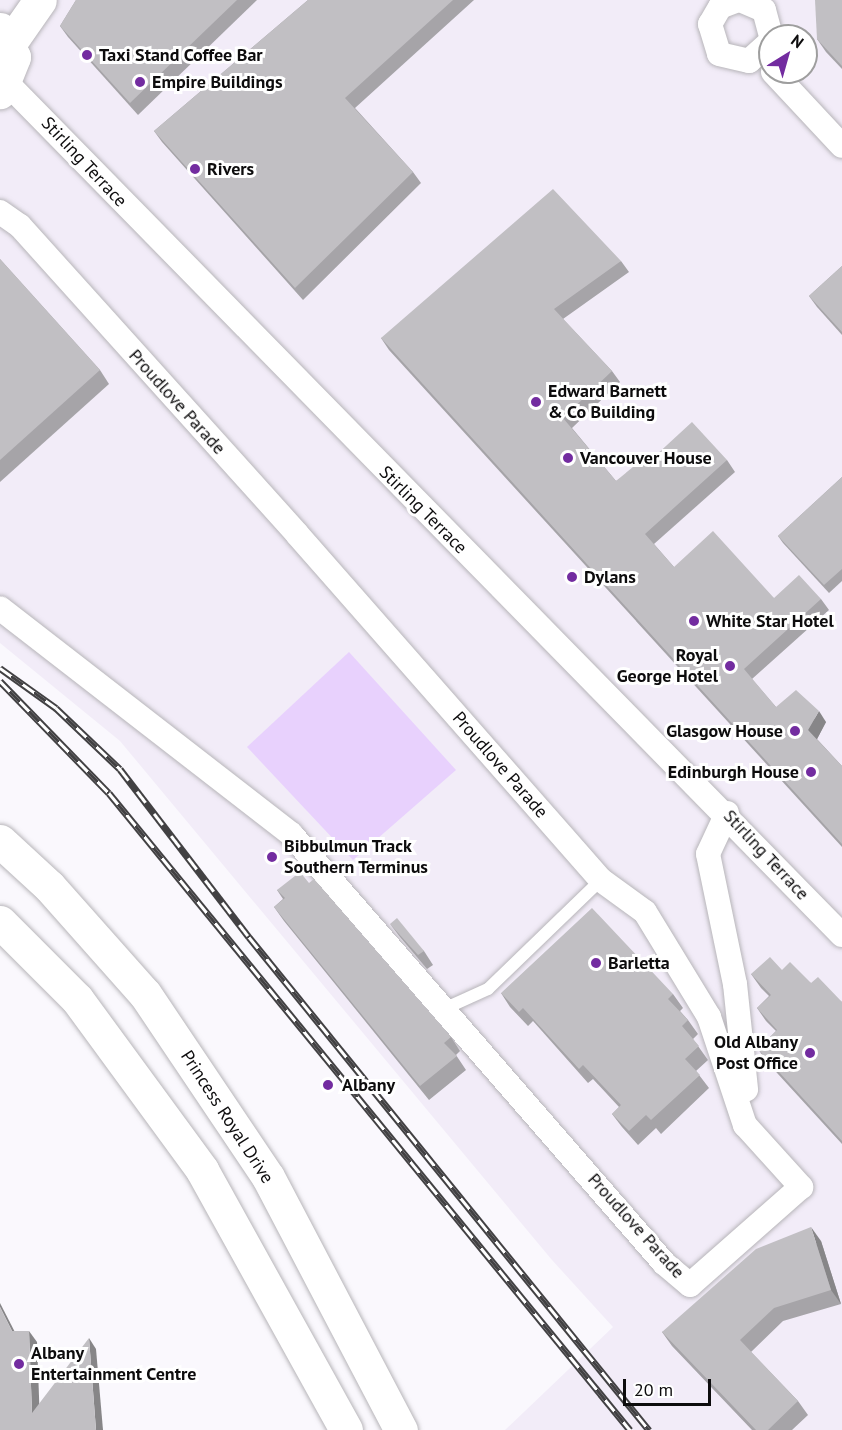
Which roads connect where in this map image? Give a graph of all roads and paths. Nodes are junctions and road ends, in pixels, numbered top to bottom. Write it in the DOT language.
graph roads {
  1 [pos="40,0"];
  2 [pos="739,0"];
  3 [pos="768,5"];
  4 [pos="706,7"];
  5 [pos="770,24"];
  6 [pos="5,36"];
  7 [pos="758,61"];
  8 [pos="789,84"];
  9 [pos="3,87"];
  10 [pos="842,146"];
  11 [pos="0,212"];
  12 [pos="0,608"];
  13 [pos="728,813"];
  14 [pos="0,842"];
  15 [pos="601,880"];
  16 [pos="0,922"];
  17 [pos="842,935"];
  18 [pos="446,1008"];
  19 [pos="745,1125"];
  20 [pos="345,1430"];
  21 [pos="401,1430"];
  1 -- 6 [label="main road"];
  2 -- 3 [label="street"];
  2 -- 4 [label="street"];
  3 -- 5 [label="street"];
  4 -- 7 [label="street"];
  6 -- 9 [label="main road"];
  8 -- 10 [label="street"];
  9 -- 13 [label="street, Stirling Terrace"];
  11 -- 15 [label="street, Proudlove Parade"];
  12 -- 18 [label="street, Proudlove Parade"];
  13 -- 17 [label="street, Stirling Terrace"];
  13 -- 19 [label="street"];
  14 -- 21 [label="main road, Princess Royal Drive"];
  15 -- 18 [label="lane"];
  15 -- 19 [label="street, Proudlove Parade"];
  16 -- 20 [label="main road"];
  18 -- 19 [label="street, Proudlove Parade"];
}
